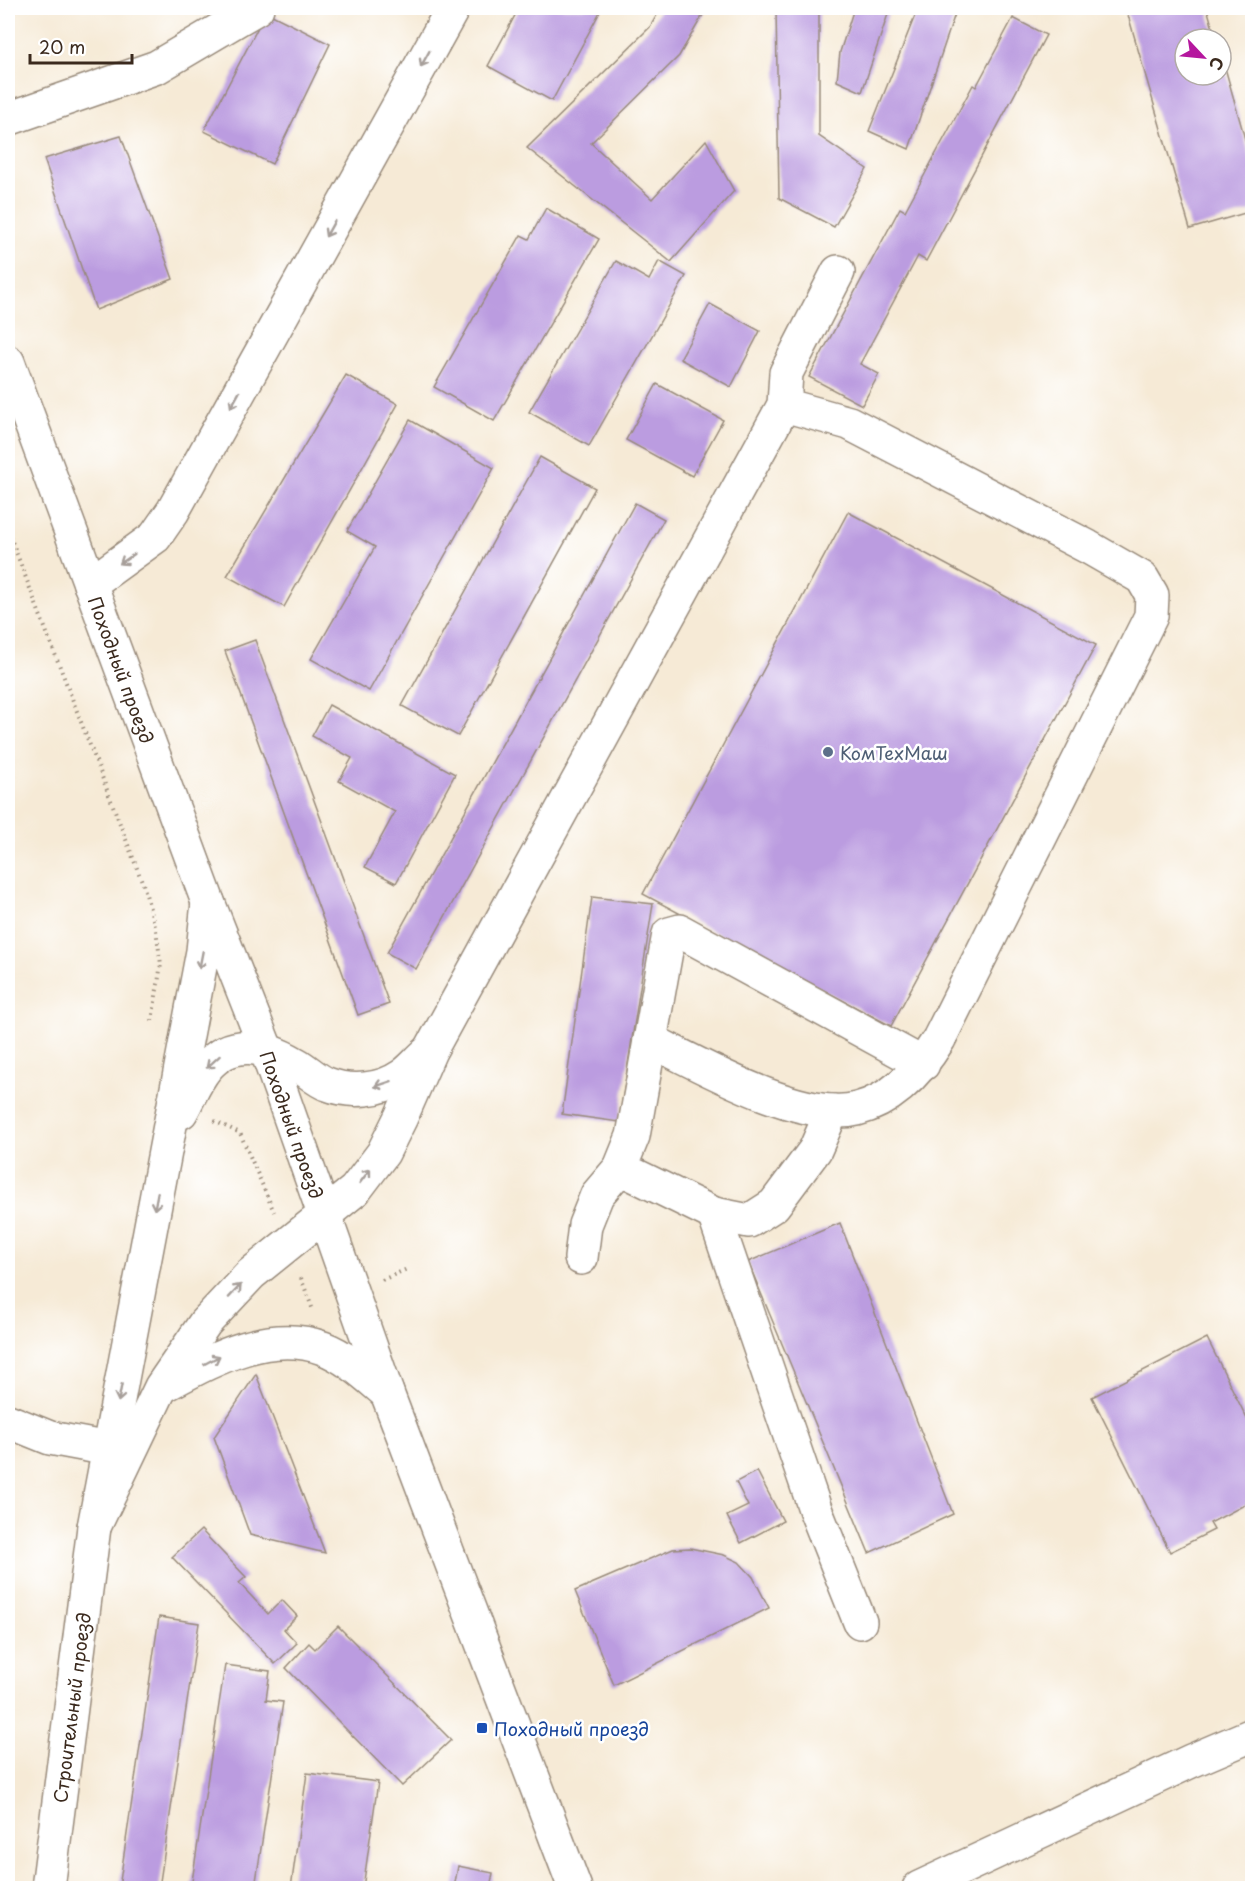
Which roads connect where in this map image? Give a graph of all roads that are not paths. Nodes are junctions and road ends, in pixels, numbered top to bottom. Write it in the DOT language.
graph roads {
  1 [pos="257,8"];
  2 [pos="453,8"];
  3 [pos="8,119"];
  4 [pos="838,272"];
  5 [pos="8,362"];
  6 [pos="783,405"];
  7 [pos="90,584"];
  8 [pos="208,902"];
  9 [pos="650,1040"];
  10 [pos="266,1049"];
  11 [pos="429,1051"];
  12 [pos="923,1064"];
  13 [pos="832,1111"];
  14 [pos="167,1144"];
  15 [pos="620,1168"];
  16 [pos="714,1214"];
  17 [pos="324,1218"];
  18 [pos="581,1257"];
  19 [pos="161,1387"];
  20 [pos="387,1393"];
  21 [pos="8,1421"];
  22 [pos="110,1449"];
  23 [pos="94,1527"];
  24 [pos="860,1622"];
  25 [pos="1252,1735"];
  26 [pos="48,1888"];
  27 [pos="575,1888"];
  28 [pos="919,1888"];
  1 -- 3 [label="street"];
  2 -- 7 [label="street, one-way"];
  4 -- 6 [label="street"];
  5 -- 7 [label="street, Походный проезд"];
  6 -- 11 [label="street"];
  6 -- 12 [label="street"];
  7 -- 8 [label="street, Походный проезд"];
  8 -- 10 [label="street, Походный проезд"];
  8 -- 14 [label="street, one-way"];
  9 -- 12 [label="street"];
  9 -- 13 [label="street"];
  9 -- 15 [label="street"];
  11 -- 10 [label="street, one-way"];
  10 -- 14 [label="street, one-way"];
  10 -- 17 [label="street, Походный проезд"];
  17 -- 11 [label="street, one-way"];
  12 -- 13 [label="street"];
  13 -- 16 [label="street"];
  14 -- 22 [label="street, one-way"];
  15 -- 16 [label="street"];
  15 -- 18 [label="street"];
  16 -- 24 [label="street"];
  19 -- 17 [label="street, one-way"];
  17 -- 20 [label="street, Походный проезд"];
  19 -- 20 [label="street, one-way"];
  19 -- 23 [label="street"];
  20 -- 27 [label="street, Походный проезд"];
  21 -- 22 [label="street"];
  22 -- 23 [label="street"];
  23 -- 26 [label="street, Строительный проезд"];
  25 -- 28 [label="street"];
}
